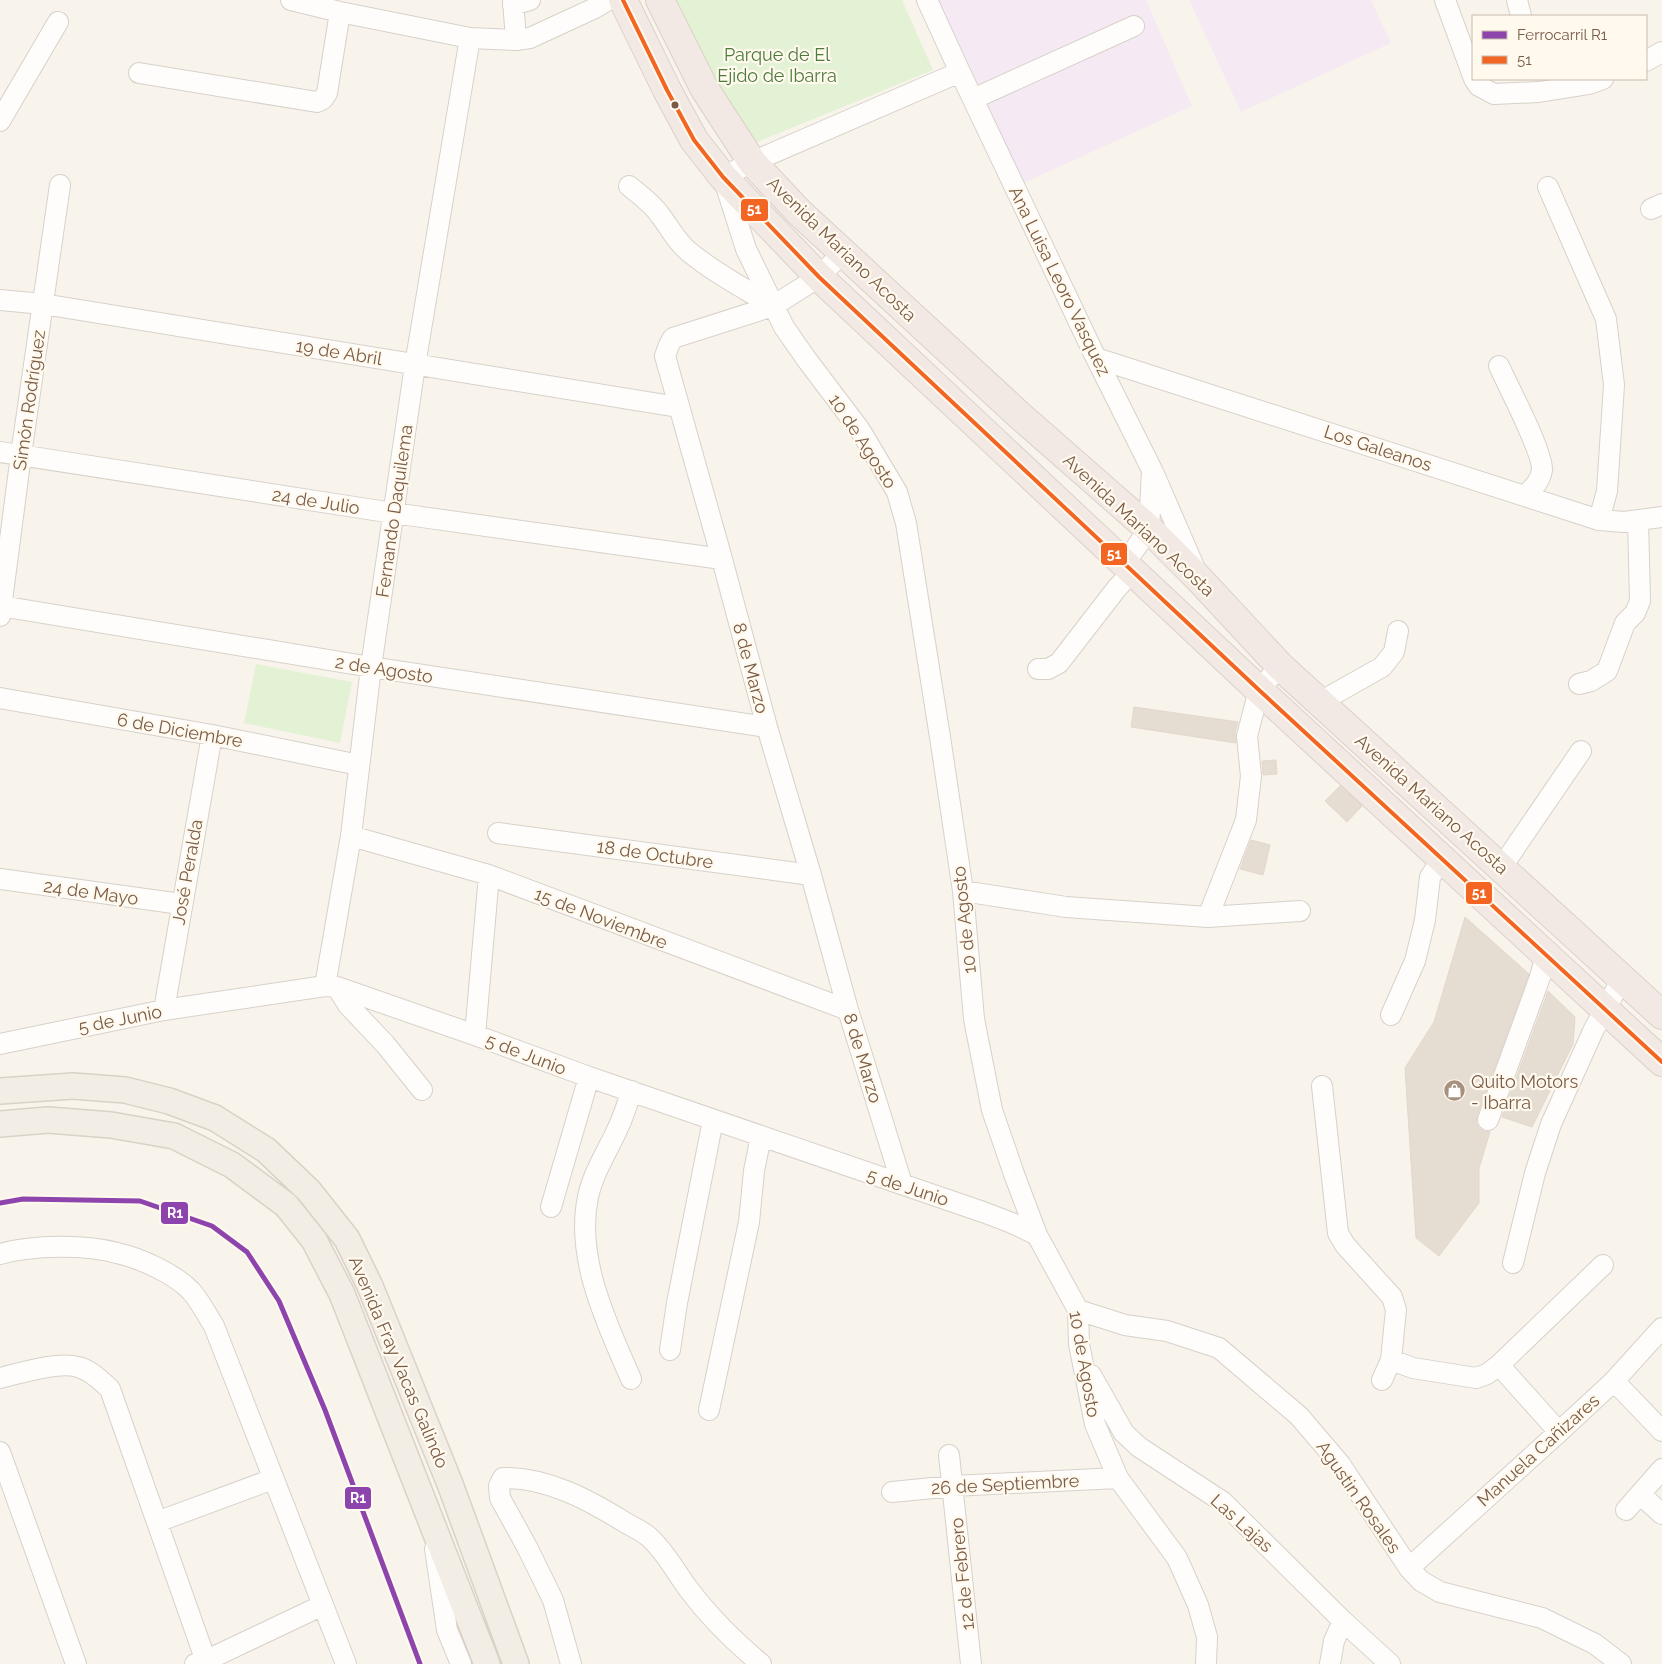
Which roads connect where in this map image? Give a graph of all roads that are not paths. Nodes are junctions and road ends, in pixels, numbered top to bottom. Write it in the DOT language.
graph roads {
  1 [pos="291,0"];
  2 [pos="608,0"];
  3 [pos="623,0"];
  4 [pos="660,0"];
  5 [pos="927,0"];
  6 [pos="1445,0"];
  7 [pos="1517,0"];
  8 [pos="518,2"];
  9 [pos="340,12"];
  10 [pos="1521,15"];
  11 [pos="58,22"];
  12 [pos="1134,26"];
  13 [pos="470,38"];
  14 [pos="516,40"];
  15 [pos="1662,52"];
  16 [pos="1647,60"];
  17 [pos="960,72"];
  18 [pos="1472,72"];
  19 [pos="139,73"];
  20 [pos="1476,80"];
  21 [pos="1600,80"];
  22 [pos="1537,85"];
  23 [pos="973,99"];
  24 [pos="0,122"];
  25 [pos="752,162"];
  26 [pos="723,177"];
  27 [pos="60,185"];
  28 [pos="629,186"];
  29 [pos="1548,187"];
  30 [pos="843,252"];
  31 [pos="819,277"];
  32 [pos="0,300"];
  33 [pos="43,304"];
  34 [pos="773,306"];
  35 [pos="1096,358"];
  36 [pos="415,365"];
  37 [pos="1499,366"];
  38 [pos="678,407"];
  39 [pos="0,452"];
  40 [pos="21,455"];
  41 [pos="1152,470"];
  42 [pos="1525,496"];
  43 [pos="393,513"];
  44 [pos="1662,517"];
  45 [pos="1600,520"];
  46 [pos="1638,521"];
  47 [pos="1149,529"];
  48 [pos="722,559"];
  49 [pos="1129,567"];
  50 [pos="1200,580"];
  51 [pos="1,611"];
  52 [pos="1398,631"];
  53 [pos="1280,666"];
  54 [pos="371,668"];
  55 [pos="1038,669"];
  56 [pos="1579,684"];
  57 [pos="1259,690"];
  58 [pos="0,698"];
  59 [pos="1320,702"];
  60 [pos="767,727"];
  61 [pos="212,734"];
  62 [pos="1581,751"];
  63 [pos="359,765"];
  64 [pos="498,833"];
  65 [pos="351,836"];
  66 [pos="1442,859"];
  67 [pos="1500,868"];
  68 [pos="489,875"];
  69 [pos="811,875"];
  70 [pos="0,879"];
  71 [pos="963,891"];
  72 [pos="182,904"];
  73 [pos="1300,912"];
  74 [pos="1208,917"];
  75 [pos="1546,954"];
  76 [pos="1622,979"];
  77 [pos="331,986"];
  78 [pos="1604,1009"];
  79 [pos="164,1010"];
  80 [pos="848,1010"];
  81 [pos="1391,1015"];
  82 [pos="1662,1015"];
  83 [pos="475,1035"];
  84 [pos="0,1044"];
  85 [pos="1662,1062"];
  86 [pos="590,1077"];
  87 [pos="1322,1086"];
  88 [pos="422,1090"];
  89 [pos="0,1091"];
  90 [pos="632,1091"];
  91 [pos="713,1120"];
  92 [pos="1488,1120"];
  93 [pos="0,1124"];
  94 [pos="761,1136"];
  95 [pos="902,1184"];
  96 [pos="551,1207"];
  97 [pos="1037,1235"];
  98 [pos="0,1254"];
  99 [pos="1513,1263"];
  100 [pos="1603,1266"];
  101 [pos="1078,1310"];
  102 [pos="1662,1328"];
  103 [pos="670,1350"];
  104 [pos="1082,1358"];
  105 [pos="1391,1360"];
  106 [pos="1499,1365"];
  107 [pos="0,1378"];
  108 [pos="631,1379"];
  109 [pos="1382,1380"];
  110 [pos="1614,1381"];
  111 [pos="709,1410"];
  112 [pos="1662,1431"];
  113 [pos="1559,1432"];
  114 [pos="0,1452"];
  115 [pos="948,1455"];
  116 [pos="1662,1469"];
  117 [pos="1118,1478"];
  118 [pos="273,1479"];
  119 [pos="953,1486"];
  120 [pos="892,1492"];
  121 [pos="1640,1494"];
  122 [pos="1626,1510"];
  123 [pos="1662,1514"];
  124 [pos="430,1518"];
  125 [pos="157,1522"];
  126 [pos="1409,1568"];
  127 [pos="323,1605"];
  128 [pos="1343,1621"];
  129 [pos="202,1663"];
  130 [pos="76,1664"];
  131 [pos="346,1664"];
  132 [pos="461,1664"];
  133 [pos="487,1664"];
  134 [pos="516,1664"];
  135 [pos="571,1664"];
  136 [pos="761,1664"];
  137 [pos="971,1664"];
  138 [pos="1206,1664"];
  139 [pos="1330,1664"];
  140 [pos="1390,1664"];
  141 [pos="1620,1664"];
  1 -- 9 [label="street"];
  2 -- 14 [label="street"];
  3 -- 26 [label="highway, Avenida Mariano Acosta"];
  4 -- 25 [label="highway, Avenida Mariano Acosta"];
  5 -- 17 [label="street, Ana Luisa Leoro Vasquez"];
  6 -- 18 [label="street"];
  7 -- 10 [label="street"];
  8 -- 14 [label="street"];
  9 -- 13 [label="street"];
  9 -- 19 [label="street"];
  11 -- 24 [label="street"];
  12 -- 23 [label="street"];
  13 -- 14 [label="street"];
  13 -- 36 [label="street, Fernando Daquilema"];
  15 -- 16 [label="street"];
  17 -- 23 [label="street, Ana Luisa Leoro Vasquez"];
  17 -- 25 [label="street"];
  20 -- 22 [label="street"];
  21 -- 22 [label="street"];
  23 -- 35 [label="street, Ana Luisa Leoro Vasquez"];
  25 -- 26 [label="street"];
  25 -- 30 [label="highway, Avenida Mariano Acosta"];
  26 -- 31 [label="highway, Avenida Mariano Acosta"];
  26 -- 34 [label="street, 10 de Agosto"];
  27 -- 33 [label="street, Simón Rodríguez"];
  28 -- 34 [label="street"];
  29 -- 45 [label="street"];
  30 -- 31 [label="street, 8 de Marzo"];
  30 -- 47 [label="highway, Avenida Mariano Acosta"];
  31 -- 34 [label="street, 8 de Marzo"];
  31 -- 49 [label="highway, Avenida Mariano Acosta"];
  32 -- 33 [label="street, 19 de Abril"];
  33 -- 36 [label="street, 19 de Abril"];
  33 -- 40 [label="street, Simón Rodríguez"];
  34 -- 38 [label="street, 8 de Marzo"];
  34 -- 71 [label="street, 10 de Agosto"];
  35 -- 41 [label="street, Ana Luisa Leoro Vasquez"];
  35 -- 42 [label="street, Los Galeanos"];
  36 -- 38 [label="street, 19 de Abril"];
  36 -- 43 [label="street, Fernando Daquilema"];
  37 -- 42 [label="street"];
  38 -- 48 [label="street, 8 de Marzo"];
  39 -- 40 [label="street, 24 de Julio"];
  40 -- 43 [label="street, 24 de Julio"];
  40 -- 51 [label="street, Simón Rodríguez"];
  41 -- 47 [label="street, Ana Luisa Leoro Vasquez"];
  41 -- 50 [label="street"];
  42 -- 45 [label="street, Los Galeanos"];
  43 -- 48 [label="street, 24 de Julio"];
  43 -- 54 [label="street, Fernando Daquilema"];
  44 -- 46 [label="street, Los Galeanos"];
  45 -- 46 [label="street, Los Galeanos"];
  46 -- 56 [label="street"];
  47 -- 49 [label="street"];
  47 -- 50 [label="highway, Avenida Mariano Acosta"];
  48 -- 60 [label="street, 8 de Marzo"];
  49 -- 55 [label="street"];
  49 -- 57 [label="highway, Avenida Mariano Acosta"];
  50 -- 53 [label="highway, Avenida Mariano Acosta"];
  51 -- 54 [label="street, 2 de Agosto"];
  52 -- 59 [label="street"];
  53 -- 57 [label="street"];
  53 -- 59 [label="highway, Avenida Mariano Acosta"];
  54 -- 60 [label="street, 2 de Agosto"];
  54 -- 63 [label="street, Fernando Daquilema"];
  57 -- 66 [label="highway, Avenida Mariano Acosta"];
  57 -- 74 [label="street"];
  58 -- 61 [label="street, 6 de Diciembre"];
  59 -- 67 [label="highway, Avenida Mariano Acosta"];
  60 -- 69 [label="street, 8 de Marzo"];
  61 -- 63 [label="street, 6 de Diciembre"];
  61 -- 72 [label="street, José Peralda"];
  62 -- 67 [label="street"];
  63 -- 65 [label="street, Fernando Daquilema"];
  64 -- 69 [label="street, 18 de Octubre"];
  65 -- 68 [label="street, 15 de Noviembre"];
  65 -- 77 [label="street, Fernando Daquilema"];
  66 -- 75 [label="highway, Avenida Mariano Acosta"];
  66 -- 81 [label="street"];
  67 -- 76 [label="highway, Avenida Mariano Acosta"];
  68 -- 80 [label="street, 15 de Noviembre"];
  68 -- 83 [label="street"];
  69 -- 80 [label="street, 8 de Marzo"];
  70 -- 72 [label="street, 24 de Mayo"];
  71 -- 74 [label="street"];
  71 -- 97 [label="street, 10 de Agosto"];
  72 -- 79 [label="street, José Peralda"];
  73 -- 74 [label="street"];
  75 -- 78 [label="highway, Avenida Mariano Acosta"];
  75 -- 92 [label="street"];
  76 -- 78 [label="street"];
  76 -- 82 [label="highway, Avenida Mariano Acosta"];
  77 -- 79 [label="street, 5 de Junio"];
  77 -- 83 [label="street, 5 de Junio"];
  77 -- 88 [label="street"];
  78 -- 85 [label="highway, Avenida Mariano Acosta"];
  78 -- 99 [label="street"];
  79 -- 84 [label="street, 5 de Junio"];
  80 -- 95 [label="street, 8 de Marzo"];
  83 -- 86 [label="street, 5 de Junio"];
  86 -- 90 [label="street, 5 de Junio"];
  86 -- 96 [label="street"];
  87 -- 105 [label="street"];
  89 -- 134 [label="main road, Avenida Fray Vacas Galindo"];
  90 -- 91 [label="street, 5 de Junio"];
  90 -- 108 [label="street"];
  91 -- 94 [label="street, 5 de Junio"];
  91 -- 103 [label="street"];
  93 -- 124 [label="main road, Avenida Fray Vacas Galindo"];
  94 -- 95 [label="street, 5 de Junio"];
  94 -- 111 [label="street"];
  95 -- 97 [label="street, 5 de Junio"];
  97 -- 101 [label="street, 10 de Agosto"];
  98 -- 118 [label="street"];
  100 -- 106 [label="street"];
  101 -- 104 [label="street, 10 de Agosto"];
  101 -- 126 [label="street, Agustin Rosales"];
  102 -- 110 [label="street, Manuela Cañizares"];
  104 -- 117 [label="street, 10 de Agosto"];
  104 -- 128 [label="street, Las Lajas"];
  105 -- 106 [label="street"];
  105 -- 109 [label="street"];
  106 -- 113 [label="street"];
  107 -- 125 [label="street"];
  110 -- 112 [label="street"];
  110 -- 113 [label="street, Manuela Cañizares"];
  113 -- 126 [label="street, Manuela Cañizares"];
  114 -- 130 [label="street"];
  115 -- 119 [label="street, 12 de Febrero"];
  116 -- 121 [label="street"];
  117 -- 119 [label="street, 26 de Septiembre"];
  117 -- 138 [label="street, 10 de Agosto"];
  118 -- 125 [label="street"];
  118 -- 127 [label="street"];
  119 -- 120 [label="street, 26 de Septiembre"];
  119 -- 137 [label="street, 12 de Febrero"];
  121 -- 122 [label="street"];
  121 -- 123 [label="street"];
  124 -- 132 [label="street"];
  124 -- 133 [label="main road, Avenida Fray Vacas Galindo"];
  125 -- 129 [label="street"];
  126 -- 141 [label="street, Agustin Rosales"];
  127 -- 129 [label="street"];
  127 -- 131 [label="street"];
  128 -- 139 [label="street"];
  128 -- 140 [label="street, Las Lajas"];
  135 -- 136 [label="street"];
}
